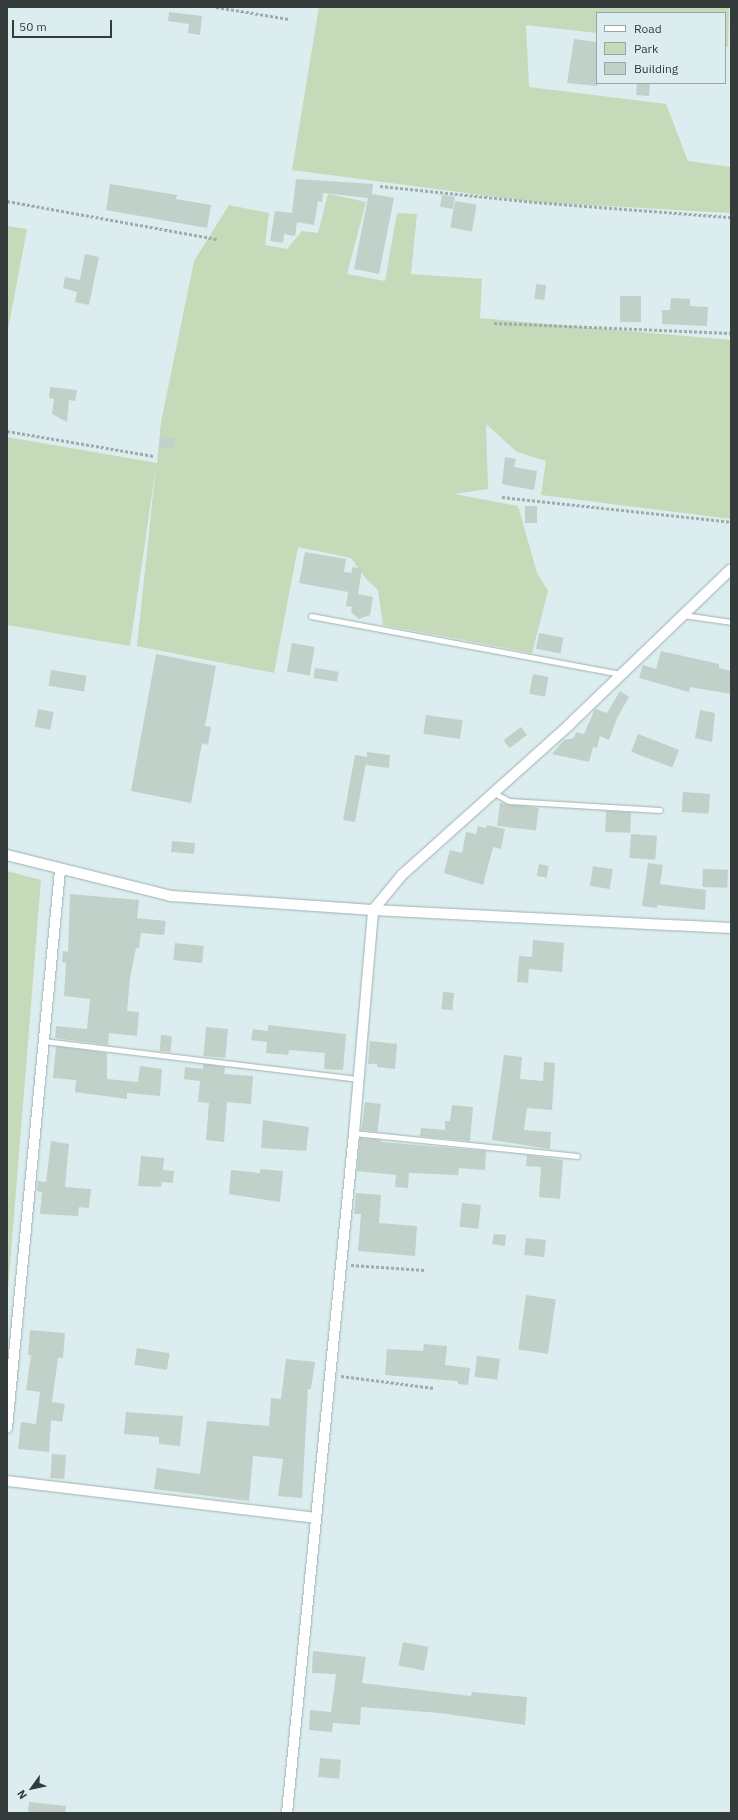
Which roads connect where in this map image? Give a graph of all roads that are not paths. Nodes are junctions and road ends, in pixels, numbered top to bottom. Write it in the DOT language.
graph roads {
  1 [pos="731,569"];
  2 [pos="682,614"];
  3 [pos="311,616"];
  4 [pos="731,622"];
  5 [pos="621,674"];
  6 [pos="494,792"];
  7 [pos="660,810"];
  8 [pos="7,855"];
  9 [pos="60,870"];
  10 [pos="373,910"];
  11 [pos="731,928"];
  12 [pos="44,1041"];
  13 [pos="359,1079"];
  14 [pos="354,1133"];
  15 [pos="577,1156"];
  16 [pos="7,1428"];
  17 [pos="7,1481"];
  18 [pos="316,1518"];
  19 [pos="287,1813"];
  1 -- 2 [label="street"];
  2 -- 4 [label="lane"];
  2 -- 5 [label="street"];
  3 -- 5 [label="lane"];
  5 -- 6 [label="street"];
  6 -- 7 [label="lane"];
  6 -- 10 [label="street"];
  8 -- 9 [label="street"];
  9 -- 10 [label="street"];
  9 -- 12 [label="street"];
  10 -- 11 [label="street"];
  10 -- 13 [label="street"];
  12 -- 13 [label="lane"];
  12 -- 16 [label="street"];
  13 -- 14 [label="street"];
  14 -- 15 [label="lane"];
  14 -- 18 [label="street"];
  17 -- 18 [label="street"];
  18 -- 19 [label="street"];
}
